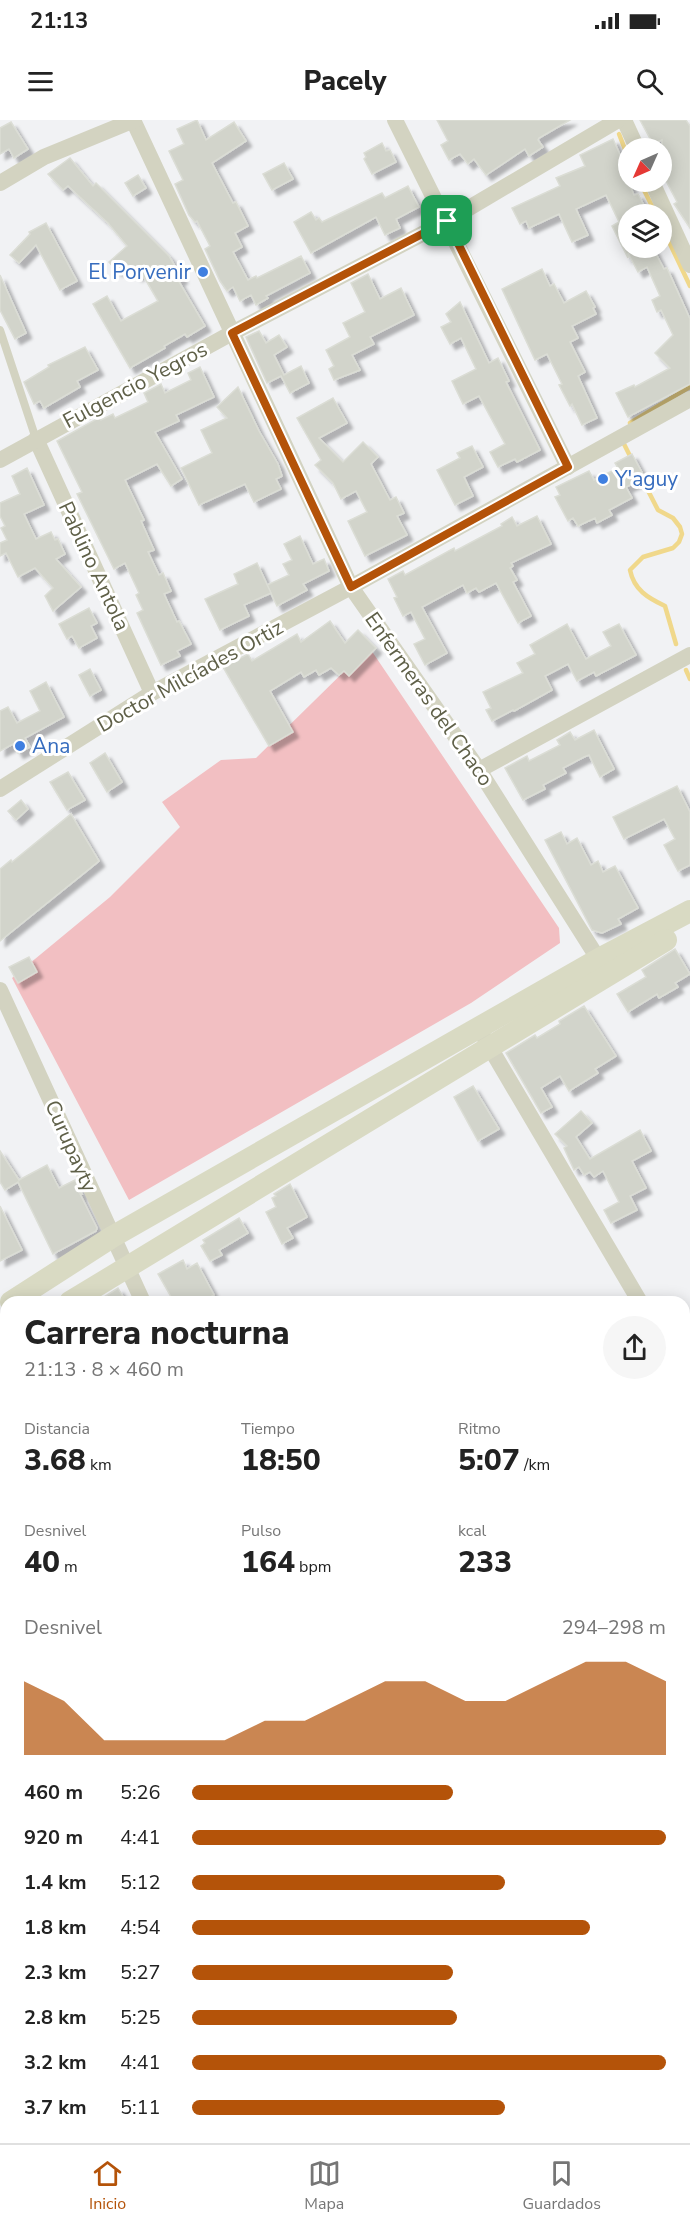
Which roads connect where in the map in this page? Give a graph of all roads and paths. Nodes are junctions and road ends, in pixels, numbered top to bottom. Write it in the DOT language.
graph roads {
  1 [pos="134,120"];
  2 [pos="395,120"];
  3 [pos="618,120"];
  4 [pos="624,120"];
  5 [pos="632,138"];
  6 [pos="0,183"];
  7 [pos="657,192"];
  8 [pos="447,221"];
  9 [pos="690,265"];
  10 [pos="0,330"];
  11 [pos="232,333"];
  12 [pos="690,399"];
  13 [pos="36,439"];
  14 [pos="0,460"];
  15 [pos="568,467"];
  16 [pos="351,587"];
  17 [pos="690,655"];
  18 [pos="152,693"];
  19 [pos="479,770"];
  20 [pos="0,789"];
  21 [pos="690,911"];
  22 [pos="690,927"];
  23 [pos="603,966"];
  24 [pos="0,990"];
  25 [pos="6,1020"];
  26 [pos="478,1028"];
  27 [pos="490,1047"];
  28 [pos="112,1237"];
  29 [pos="127,1266"];
  30 [pos="19,1296"];
  31 [pos="80,1296"];
  32 [pos="140,1296"];
  33 [pos="636,1296"];
  1 -- 6 [label="street"];
  1 -- 11 [label="street, Enfermeras del Chaco"];
  2 -- 8 [label="street"];
  3 -- 8 [label="street, Fulgencio Yegros"];
  4 -- 5 [label="street"];
  7 -- 9 [label="street"];
  8 -- 11 [label="street, Fulgencio Yegros"];
  8 -- 15 [label="street"];
  10 -- 13 [label="lane"];
  11 -- 13 [label="street, Fulgencio Yegros"];
  11 -- 16 [label="street, Enfermeras del Chaco"];
  12 -- 15 [label="street, Doctor Milcíades Ortiz"];
  13 -- 14 [label="street, Fulgencio Yegros"];
  13 -- 18 [label="street, Pablino Antola"];
  15 -- 16 [label="street, Doctor Milcíades Ortiz"];
  16 -- 18 [label="street, Doctor Milcíades Ortiz"];
  16 -- 19 [label="street, Enfermeras del Chaco"];
  17 -- 19 [label="street"];
  18 -- 20 [label="street, Doctor Milcíades Ortiz"];
  19 -- 23 [label="street, Enfermeras del Chaco"];
  21 -- 23 [label="main road"];
  22 -- 23 [label="main road"];
  23 -- 26 [label="main road"];
  23 -- 27 [label="main road"];
  24 -- 25 [label="street, Curupayty"];
  25 -- 28 [label="street, Curupayty"];
  26 -- 27 [label="street"];
  26 -- 28 [label="main road"];
  27 -- 29 [label="main road"];
  27 -- 33 [label="street"];
  28 -- 29 [label="street, Curupayty"];
  28 -- 30 [label="main road"];
  29 -- 31 [label="main road"];
  29 -- 32 [label="street, Curupayty"];
}
